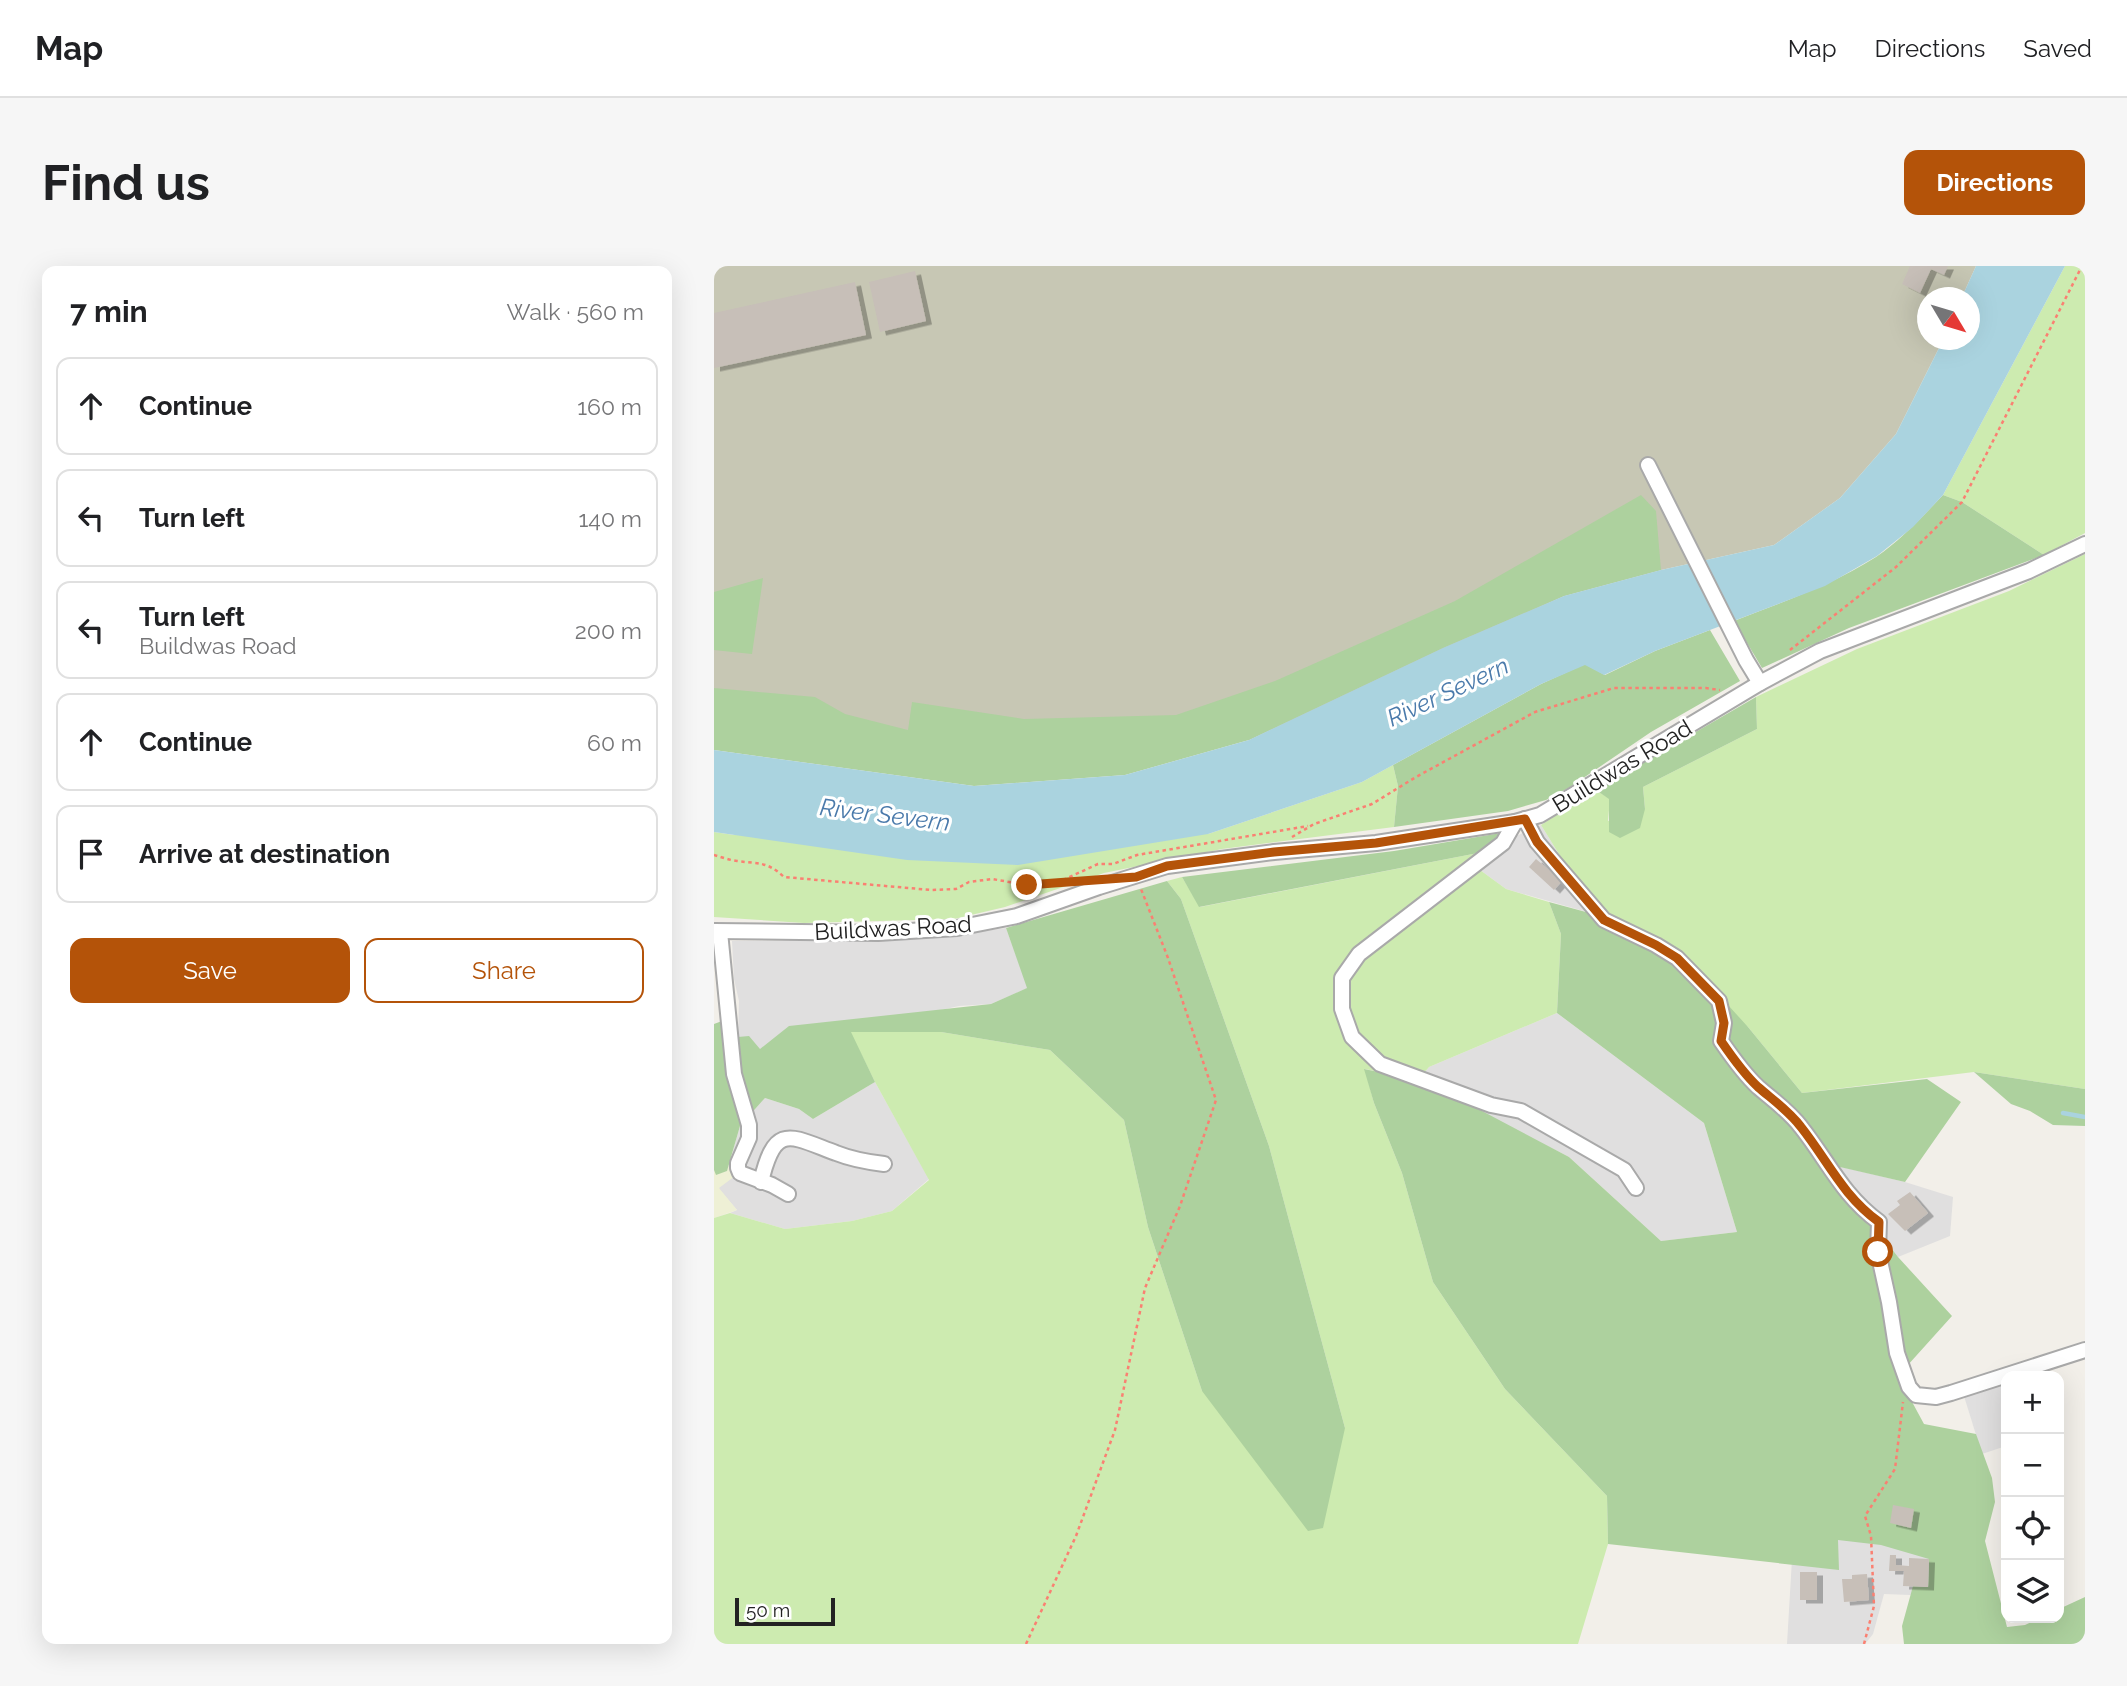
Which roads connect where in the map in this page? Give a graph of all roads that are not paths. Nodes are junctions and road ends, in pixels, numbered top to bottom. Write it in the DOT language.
graph roads {
  1 [pos="1648,465"];
  2 [pos="2085,544"];
  3 [pos="1760,683"];
  4 [pos="1520,821"];
  5 [pos="717,932"];
  6 [pos="884,1164"];
  7 [pos="761,1182"];
  8 [pos="1636,1188"];
  9 [pos="788,1194"];
  10 [pos="2085,1350"];
  1 -- 3 [label="street"];
  2 -- 3 [label="street, Buildwas Road"];
  3 -- 4 [label="street, Buildwas Road"];
  4 -- 5 [label="street, Buildwas Road"];
  4 -- 8 [label="street"];
  4 -- 10 [label="street"];
  5 -- 7 [label="street"];
  6 -- 7 [label="street"];
  7 -- 9 [label="street"];
}
